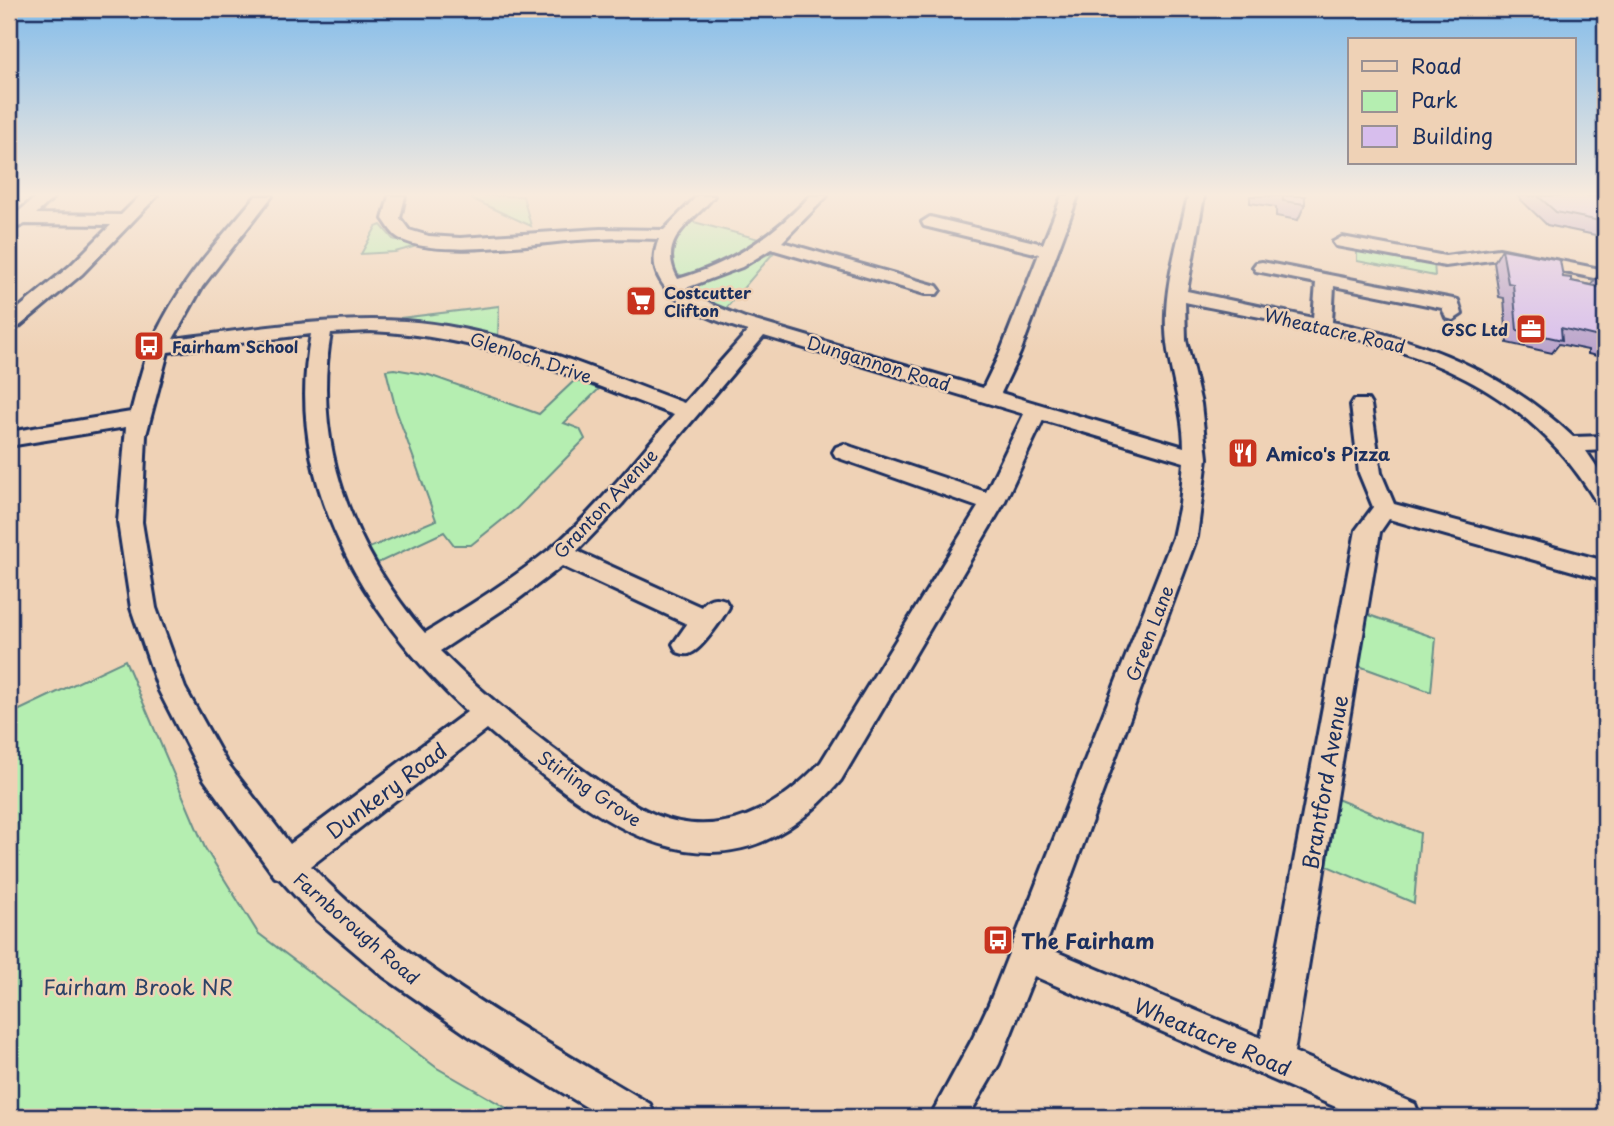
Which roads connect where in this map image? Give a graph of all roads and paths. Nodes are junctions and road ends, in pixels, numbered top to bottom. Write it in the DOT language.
graph roads {
  1 [pos="97,249"];
  2 [pos="223,249"];
  3 [pos="665,249"];
  4 [pos="763,249"];
  5 [pos="785,249"];
  6 [pos="1039,249"];
  7 [pos="1187,249"];
  8 [pos="1392,249"];
  9 [pos="1049,251"];
  10 [pos="1262,268"];
  11 [pos="1605,275"];
  12 [pos="1325,279"];
  13 [pos="673,286"];
  14 [pos="1378,289"];
  15 [pos="931,290"];
  16 [pos="1179,295"];
  17 [pos="1379,311"];
  18 [pos="1453,314"];
  19 [pos="9,325"];
  20 [pos="1322,326"];
  21 [pos="322,328"];
  22 [pos="761,328"];
  23 [pos="160,347"];
  24 [pos="989,396"];
  25 [pos="1361,405"];
  26 [pos="1037,410"];
  27 [pos="688,412"];
  28 [pos="138,418"];
  29 [pos="9,439"];
  30 [pos="1605,443"];
  31 [pos="1568,445"];
  32 [pos="1196,458"];
  33 [pos="828,469"];
  34 [pos="1605,497"];
  35 [pos="992,503"];
  36 [pos="1386,510"];
  37 [pos="559,554"];
  38 [pos="1605,570"];
  39 [pos="687,644"];
  40 [pos="423,648"];
  41 [pos="486,713"];
  42 [pos="286,866"];
  43 [pos="1025,955"];
  44 [pos="986,1051"];
  45 [pos="1274,1062"];
  46 [pos="637,1117"];
  47 [pos="948,1117"];
  48 [pos="971,1117"];
  49 [pos="1402,1117"];
  1 -- 19 [label="street"];
  2 -- 23 [label="street, Farnborough Road"];
  3 -- 13 [label="street"];
  4 -- 13 [label="street"];
  5 -- 15 [label="street"];
  6 -- 9 [label="street"];
  7 -- 16 [label="street, Green Lane"];
  8 -- 11 [label="street"];
  9 -- 24 [label="street"];
  10 -- 12 [label="street"];
  12 -- 14 [label="street"];
  12 -- 20 [label="street"];
  13 -- 22 [label="street, Dungannon Road"];
  14 -- 17 [label="street"];
  14 -- 18 [label="street"];
  16 -- 20 [label="street, Wheatacre Road"];
  16 -- 32 [label="street, Green Lane"];
  20 -- 31 [label="street, Wheatacre Road"];
  21 -- 23 [label="street, Glenloch Drive"];
  21 -- 27 [label="street, Glenloch Drive"];
  21 -- 40 [label="street, Stirling Grove"];
  22 -- 24 [label="street, Dungannon Road"];
  22 -- 27 [label="street, Granton Avenue"];
  23 -- 28 [label="street, Farnborough Road"];
  24 -- 26 [label="street, Dungannon Road"];
  25 -- 36 [label="street"];
  26 -- 32 [label="street, Dungannon Road"];
  26 -- 35 [label="street, Stirling Grove"];
  27 -- 37 [label="street, Granton Avenue"];
  28 -- 29 [label="street"];
  28 -- 42 [label="street, Farnborough Road"];
  30 -- 31 [label="street"];
  31 -- 34 [label="street, Wheatacre Road"];
  32 -- 43 [label="street, Green Lane"];
  33 -- 35 [label="street"];
  35 -- 41 [label="street, Stirling Grove"];
  36 -- 38 [label="street"];
  36 -- 45 [label="street, Brantford Avenue"];
  37 -- 39 [label="street"];
  37 -- 40 [label="street, Granton Avenue"];
  40 -- 41 [label="street, Stirling Grove"];
  41 -- 42 [label="street, Dunkery Road"];
  42 -- 46 [label="street, Farnborough Road"];
  43 -- 44 [label="street, Green Lane"];
  43 -- 45 [label="street, Wheatacre Road"];
  44 -- 47 [label="street, Green Lane"];
  44 -- 48 [label="street, Green Lane"];
  45 -- 49 [label="street, Wheatacre Road"];
}
